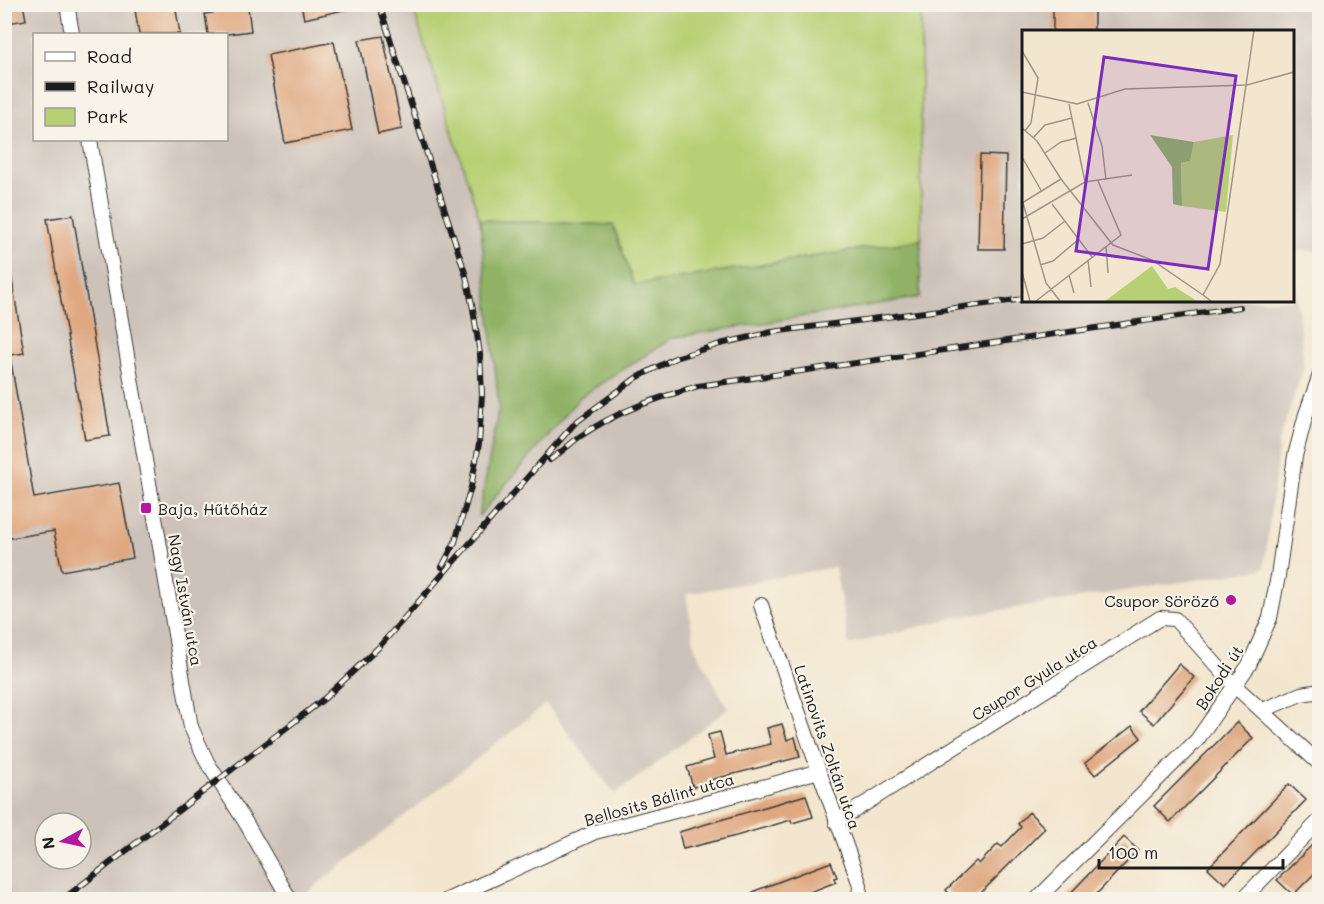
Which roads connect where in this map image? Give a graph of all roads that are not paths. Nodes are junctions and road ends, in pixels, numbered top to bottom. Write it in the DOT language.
graph roads {
  1 [pos="67,4"];
  2 [pos="72,33"];
  3 [pos="90,141"];
  4 [pos="1320,375"];
  5 [pos="761,605"];
  6 [pos="1235,686"];
  7 [pos="1320,691"];
  8 [pos="1263,710"];
  9 [pos="1320,764"];
  10 [pos="819,771"];
  11 [pos="1320,820"];
  12 [pos="836,822"];
  13 [pos="1246,899"];
  14 [pos="290,900"];
  15 [pos="447,900"];
  16 [pos="859,900"];
  17 [pos="1036,900"];
  1 -- 2 [label="street"];
  3 -- 14 [label="street, Nagy István utca"];
  4 -- 6 [label="street, Bokodi út"];
  5 -- 10 [label="street, Latinovits Zoltán utca"];
  6 -- 8 [label="street, Csupor Gyula utca"];
  6 -- 12 [label="street, Csupor Gyula utca"];
  6 -- 17 [label="street, Bokodi út"];
  7 -- 8 [label="street"];
  8 -- 9 [label="street, Csupor Gyula utca"];
  10 -- 12 [label="street, Latinovits Zoltán utca"];
  10 -- 15 [label="street, Bellosits Bálint utca"];
  11 -- 13 [label="street"];
  12 -- 16 [label="street, Latinovits Zoltán utca"];
}
